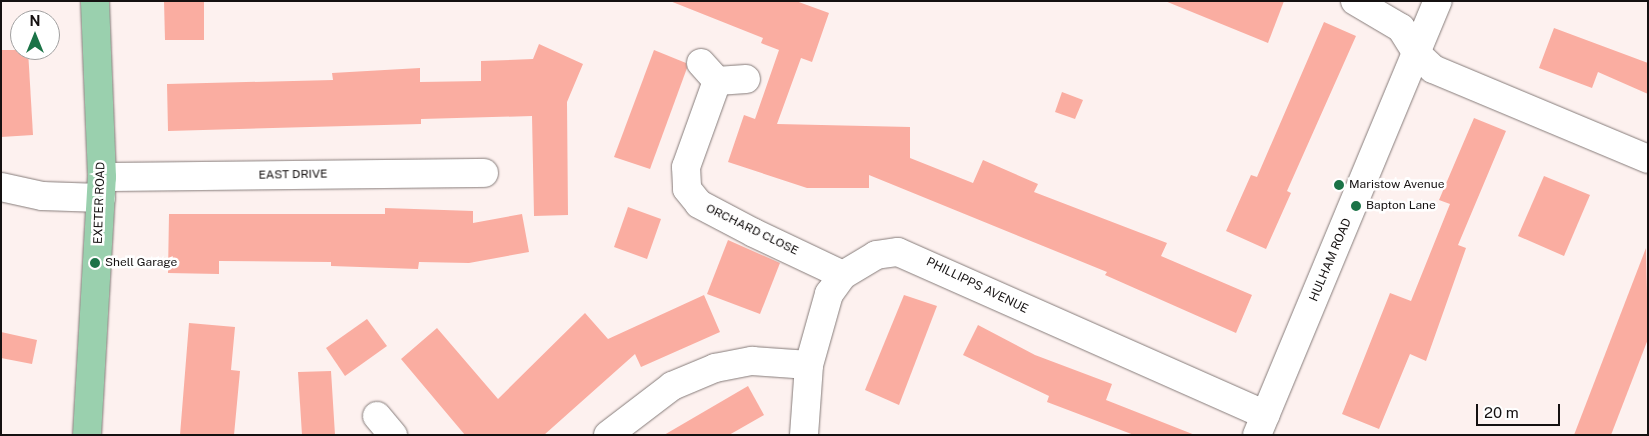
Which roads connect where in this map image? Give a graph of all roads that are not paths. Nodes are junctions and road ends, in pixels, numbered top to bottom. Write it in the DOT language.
graph roads {
  1 [pos="95,1"];
  2 [pos="1355,1"];
  3 [pos="1438,1"];
  4 [pos="1417,54"];
  5 [pos="746,79"];
  6 [pos="1648,159"];
  7 [pos="484,173"];
  8 [pos="1,187"];
  9 [pos="101,188"];
  10 [pos="843,275"];
  11 [pos="809,364"];
  12 [pos="1261,425"];
  13 [pos="87,435"];
  14 [pos="608,435"];
  15 [pos="804,435"];
  1 -- 9 [label="highway, EXETER ROAD"];
  2 -- 4 [label="street"];
  3 -- 4 [label="street, HULHAM ROAD"];
  4 -- 6 [label="street"];
  4 -- 12 [label="street, HULHAM ROAD"];
  5 -- 10 [label="street, ORCHARD CLOSE"];
  7 -- 9 [label="street, EAST DRIVE"];
  8 -- 9 [label="street, EAST DRIVE"];
  9 -- 13 [label="highway, EXETER ROAD"];
  10 -- 11 [label="street, PHILLIPPS AVENUE"];
  10 -- 12 [label="street, PHILLIPPS AVENUE"];
  11 -- 14 [label="street"];
  11 -- 15 [label="street, PHILLIPPS AVENUE"];
}
